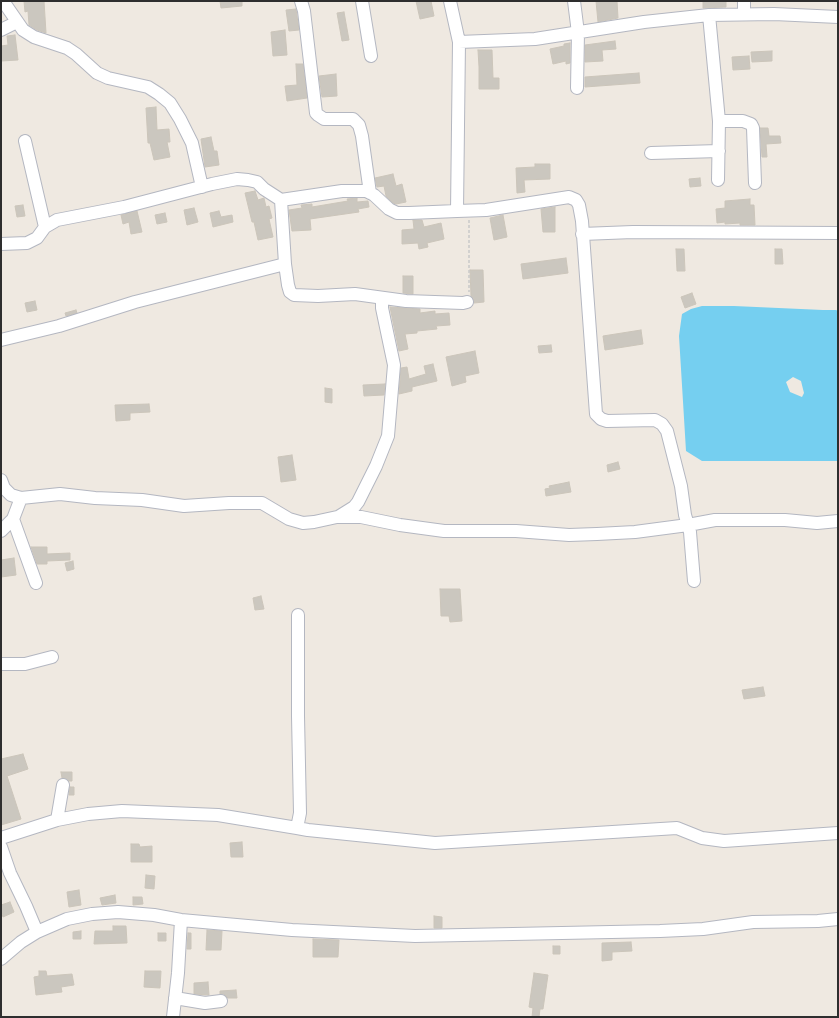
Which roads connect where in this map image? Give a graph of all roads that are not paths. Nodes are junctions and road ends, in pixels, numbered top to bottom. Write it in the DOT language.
graph roads {
  1 [pos="3,1"];
  2 [pos="301,1"];
  3 [pos="362,1"];
  4 [pos="450,1"];
  5 [pos="574,1"];
  6 [pos="744,1"];
  7 [pos="744,14"];
  8 [pos="709,15"];
  9 [pos="838,16"];
  10 [pos="18,22"];
  11 [pos="1,30"];
  12 [pos="578,33"];
  13 [pos="459,42"];
  14 [pos="371,56"];
  15 [pos="577,88"];
  16 [pos="719,121"];
  17 [pos="25,141"];
  18 [pos="719,151"];
  19 [pos="651,153"];
  20 [pos="718,180"];
  21 [pos="755,183"];
  22 [pos="202,187"];
  23 [pos="370,193"];
  24 [pos="281,200"];
  25 [pos="463,211"];
  26 [pos="46,227"];
  27 [pos="836,233"];
  28 [pos="582,234"];
  29 [pos="1,244"];
  30 [pos="838,245"];
  31 [pos="285,264"];
  32 [pos="382,298"];
  33 [pos="467,302"];
  34 [pos="1,340"];
  35 [pos="2,485"];
  36 [pos="21,498"];
  37 [pos="337,517"];
  38 [pos="13,519"];
  39 [pos="838,521"];
  40 [pos="688,525"];
  41 [pos="1,532"];
  42 [pos="694,581"];
  43 [pos="36,583"];
  44 [pos="298,615"];
  45 [pos="52,658"];
  46 [pos="1,664"];
  47 [pos="63,785"];
  48 [pos="57,820"];
  49 [pos="297,828"];
  50 [pos="838,832"];
  51 [pos="1,838"];
  52 [pos="1,847"];
  53 [pos="838,919"];
  54 [pos="181,920"];
  55 [pos="37,932"];
  56 [pos="1,959"];
  57 [pos="175,998"];
  58 [pos="221,1001"];
  59 [pos="173,1017"];
  1 -- 10 [label="street"];
  2 -- 23 [label="street"];
  3 -- 14 [label="street"];
  4 -- 13 [label="street"];
  5 -- 12 [label="street"];
  6 -- 7 [label="street"];
  7 -- 8 [label="street"];
  7 -- 9 [label="street"];
  8 -- 12 [label="street"];
  8 -- 16 [label="street"];
  10 -- 11 [label="street"];
  10 -- 22 [label="street"];
  12 -- 13 [label="street"];
  12 -- 15 [label="street"];
  13 -- 25 [label="street"];
  16 -- 18 [label="street"];
  16 -- 21 [label="street"];
  17 -- 26 [label="street"];
  18 -- 19 [label="street"];
  18 -- 20 [label="street"];
  22 -- 24 [label="street"];
  22 -- 26 [label="street"];
  23 -- 24 [label="street"];
  23 -- 25 [label="street"];
  24 -- 31 [label="street"];
  25 -- 28 [label="street"];
  26 -- 29 [label="street"];
  27 -- 28 [label="street"];
  27 -- 30 [label="street"];
  28 -- 40 [label="street"];
  31 -- 32 [label="street"];
  31 -- 34 [label="street"];
  32 -- 33 [label="street"];
  32 -- 37 [label="street"];
  35 -- 36 [label="street"];
  36 -- 37 [label="street"];
  36 -- 38 [label="street"];
  37 -- 40 [label="street"];
  38 -- 41 [label="street"];
  38 -- 43 [label="street"];
  39 -- 40 [label="street"];
  40 -- 42 [label="street"];
  44 -- 49 [label="street"];
  45 -- 46 [label="street"];
  47 -- 48 [label="street"];
  48 -- 49 [label="street"];
  48 -- 51 [label="street"];
  49 -- 50 [label="street"];
  52 -- 55 [label="street"];
  53 -- 54 [label="street"];
  54 -- 55 [label="street"];
  54 -- 57 [label="street"];
  55 -- 56 [label="street"];
  57 -- 58 [label="street"];
  57 -- 59 [label="street"];
}
